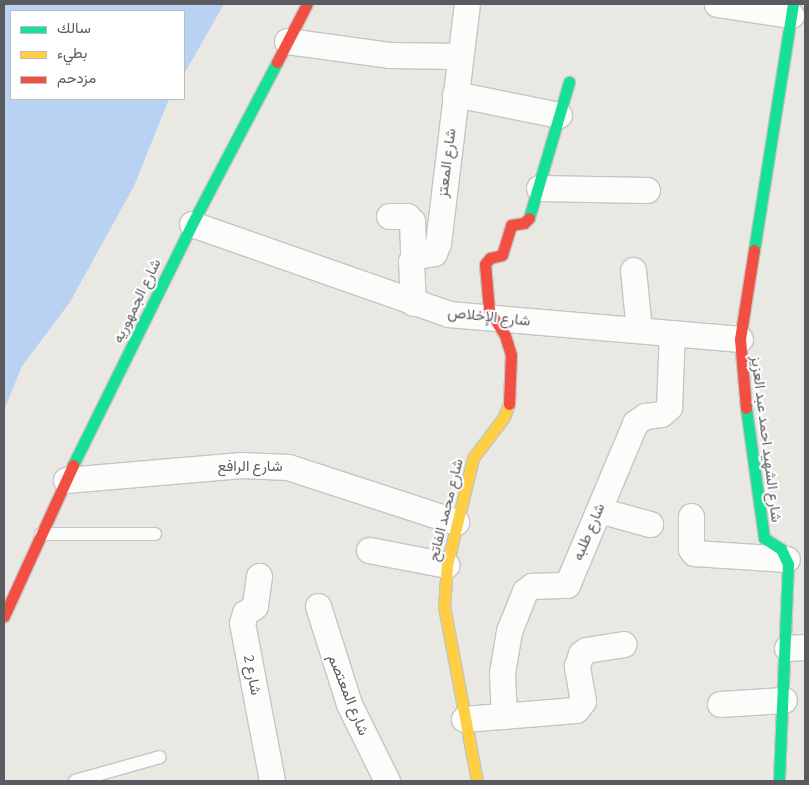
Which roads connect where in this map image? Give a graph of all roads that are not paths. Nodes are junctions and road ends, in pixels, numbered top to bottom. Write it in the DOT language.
graph roads {
  1 [pos="307,4"];
  2 [pos="467,4"];
  3 [pos="717,4"];
  4 [pos="792,10"];
  5 [pos="287,41"];
  6 [pos="460,56"];
  7 [pos="569,82"];
  8 [pos="455,94"];
  9 [pos="559,115"];
  10 [pos="540,188"];
  11 [pos="647,190"];
  12 [pos="389,216"];
  13 [pos="192,224"];
  14 [pos="413,258"];
  15 [pos="633,270"];
  16 [pos="413,303"];
  17 [pos="494,318"];
  18 [pos="639,330"];
  19 [pos="672,333"];
  20 [pos="740,339"];
  21 [pos="66,480"];
  22 [pos="599,510"];
  23 [pos="691,516"];
  24 [pos="456,522"];
  25 [pos="650,524"];
  26 [pos="42,534"];
  27 [pos="155,534"];
  28 [pos="369,550"];
  29 [pos="792,554"];
  30 [pos="447,565"];
  31 [pos="259,576"];
  32 [pos="318,606"];
  33 [pos="4,616"];
  34 [pos="624,644"];
  35 [pos="796,648"];
  36 [pos="784,700"];
  37 [pos="720,704"];
  38 [pos="504,716"];
  39 [pos="464,719"];
  40 [pos="160,757"];
  41 [pos="75,781"];
  42 [pos="272,781"];
  43 [pos="387,781"];
  44 [pos="477,781"];
  45 [pos="779,781"];
  1 -- 5 [label="street, شارع الجمهوريه"];
  2 -- 6 [label="street, شارع المعتز"];
  3 -- 4 [label="street"];
  4 -- 20 [label="street, شارع الشهيد احمد عبد العزيز"];
  5 -- 6 [label="street"];
  5 -- 13 [label="street, شارع الجمهوريه"];
  6 -- 8 [label="street, شارع المعتز"];
  7 -- 9 [label="street, شارع محمد الفاتح"];
  8 -- 9 [label="street"];
  8 -- 14 [label="street, شارع المعتز"];
  9 -- 10 [label="street, شارع محمد الفاتح"];
  10 -- 11 [label="street"];
  10 -- 17 [label="street, شارع محمد الفاتح"];
  12 -- 14 [label="street"];
  13 -- 16 [label="street, شارع الإخلاص"];
  13 -- 21 [label="street, شارع الجمهوريه"];
  14 -- 16 [label="street"];
  15 -- 18 [label="street"];
  16 -- 17 [label="street, شارع الإخلاص"];
  17 -- 18 [label="street, شارع الإخلاص"];
  17 -- 24 [label="street, شارع محمد الفاتح"];
  18 -- 19 [label="street, شارع الإخلاص"];
  19 -- 20 [label="street, شارع الإخلاص"];
  19 -- 22 [label="street, شارع طلبه"];
  20 -- 29 [label="street, شارع الشهيد احمد عبد العزيز"];
  21 -- 24 [label="street, شارع الرافع"];
  21 -- 26 [label="street, شارع الجمهوريه"];
  22 -- 25 [label="street"];
  22 -- 38 [label="street, شارع طلبه"];
  23 -- 29 [label="street"];
  24 -- 30 [label="street, شارع محمد الفاتح"];
  26 -- 27 [label="lane"];
  26 -- 33 [label="street, شارع الجمهوريه"];
  28 -- 30 [label="street"];
  29 -- 35 [label="street"];
  30 -- 39 [label="street, شارع محمد الفاتح"];
  31 -- 42 [label="street, شارع 2"];
  32 -- 43 [label="street, شارع المعتصم"];
  34 -- 38 [label="street"];
  35 -- 36 [label="street"];
  36 -- 37 [label="street"];
  36 -- 45 [label="street"];
  38 -- 39 [label="street"];
  39 -- 44 [label="street, شارع محمد الفاتح"];
  40 -- 41 [label="lane"];
}
